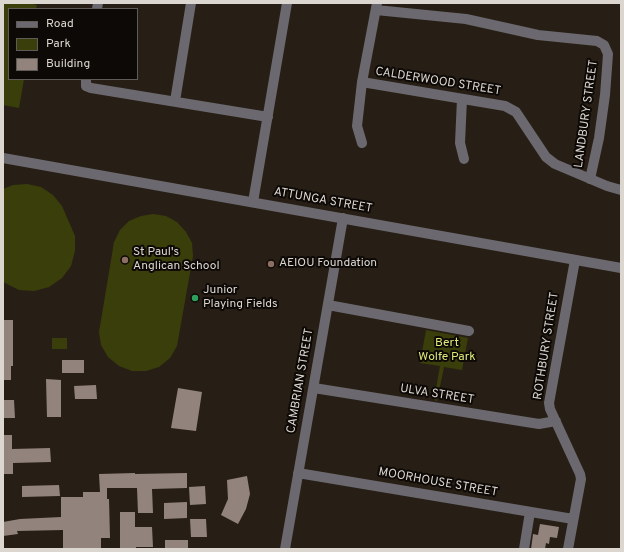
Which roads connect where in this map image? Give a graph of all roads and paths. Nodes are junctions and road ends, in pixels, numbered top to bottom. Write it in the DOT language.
graph roads {
  1 [pos="191,3"];
  2 [pos="287,3"];
  3 [pos="377,6"];
  4 [pos="86,80"];
  5 [pos="362,82"];
  6 [pos="462,99"];
  7 [pos="175,101"];
  8 [pos="268,117"];
  9 [pos="362,143"];
  10 [pos="3,158"];
  11 [pos="464,159"];
  12 [pos="590,179"];
  13 [pos="621,190"];
  14 [pos="254,202"];
  15 [pos="342,218"];
  16 [pos="575,260"];
  17 [pos="621,268"];
  18 [pos="328,305"];
  19 [pos="469,331"];
  20 [pos="314,388"];
  21 [pos="556,421"];
  22 [pos="298,473"];
  23 [pos="530,512"];
  24 [pos="573,519"];
  25 [pos="287,549"];
  26 [pos="524,549"];
  27 [pos="568,549"];
  1 -- 7 [label="street"];
  2 -- 8 [label="street"];
  3 -- 5 [label="street"];
  3 -- 12 [label="street, LANDBURY STREET"];
  4 -- 7 [label="street"];
  5 -- 6 [label="street, CALDERWOOD STREET"];
  5 -- 9 [label="street"];
  6 -- 11 [label="street"];
  6 -- 12 [label="street, CALDERWOOD STREET"];
  7 -- 8 [label="street"];
  8 -- 14 [label="street"];
  10 -- 14 [label="street, ATTUNGA STREET"];
  12 -- 13 [label="street, CALDERWOOD STREET"];
  14 -- 15 [label="street, ATTUNGA STREET"];
  15 -- 16 [label="street, ATTUNGA STREET"];
  15 -- 18 [label="street, CAMBRIAN STREET"];
  16 -- 17 [label="street, ATTUNGA STREET"];
  16 -- 21 [label="street, ROTHBURY STREET"];
  18 -- 19 [label="street"];
  18 -- 20 [label="street, CAMBRIAN STREET"];
  20 -- 21 [label="street, ULVA STREET"];
  20 -- 22 [label="street, CAMBRIAN STREET"];
  21 -- 24 [label="street, ROTHBURY STREET"];
  22 -- 23 [label="street, MOORHOUSE STREET"];
  22 -- 25 [label="street, CAMBRIAN STREET"];
  23 -- 24 [label="street, MOORHOUSE STREET"];
  23 -- 26 [label="street"];
  24 -- 27 [label="street, ROTHBURY STREET"];
}
